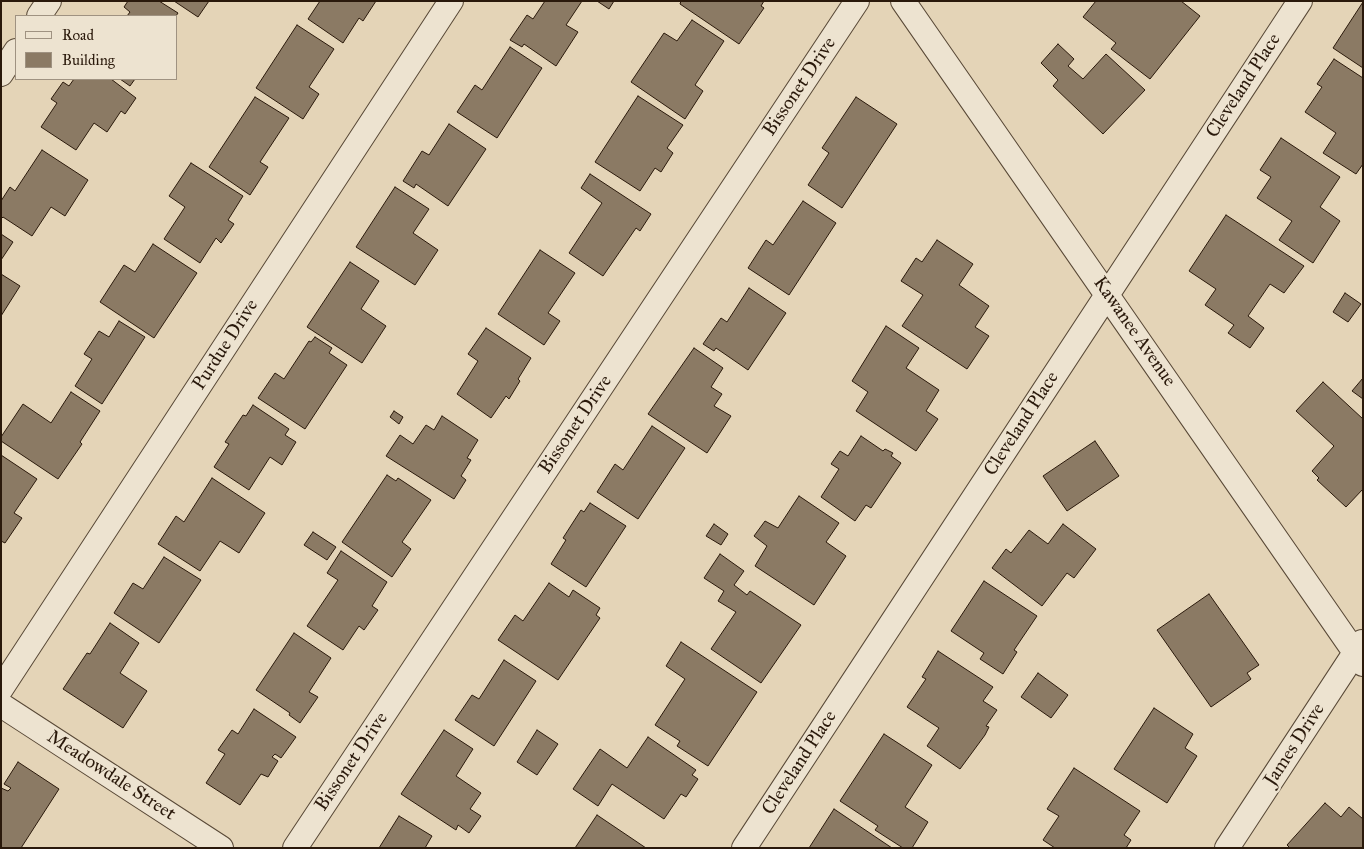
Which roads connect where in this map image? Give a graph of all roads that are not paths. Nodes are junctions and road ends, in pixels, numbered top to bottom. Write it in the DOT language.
graph roads {
  1 [pos="49,1"];
  2 [pos="451,1"];
  3 [pos="857,1"];
  4 [pos="903,1"];
  5 [pos="1300,1"];
  6 [pos="40,15"];
  7 [pos="15,53"];
  8 [pos="1,74"];
  9 [pos="1107,293"];
  10 [pos="1360,653"];
  11 [pos="1,690"];
  12 [pos="1,705"];
  13 [pos="221,848"];
  14 [pos="295,848"];
  15 [pos="744,848"];
  16 [pos="1227,848"];
  1 -- 6 [label="street"];
  2 -- 11 [label="street, Purdue Drive"];
  3 -- 14 [label="street, Bissonet Drive"];
  4 -- 9 [label="street, Kawanee Avenue"];
  5 -- 9 [label="street, Cleveland Place"];
  7 -- 8 [label="street"];
  9 -- 10 [label="street, Kawanee Avenue"];
  9 -- 15 [label="street, Cleveland Place"];
  10 -- 16 [label="street, James Drive"];
  12 -- 13 [label="street, Meadowdale Street"];
}
